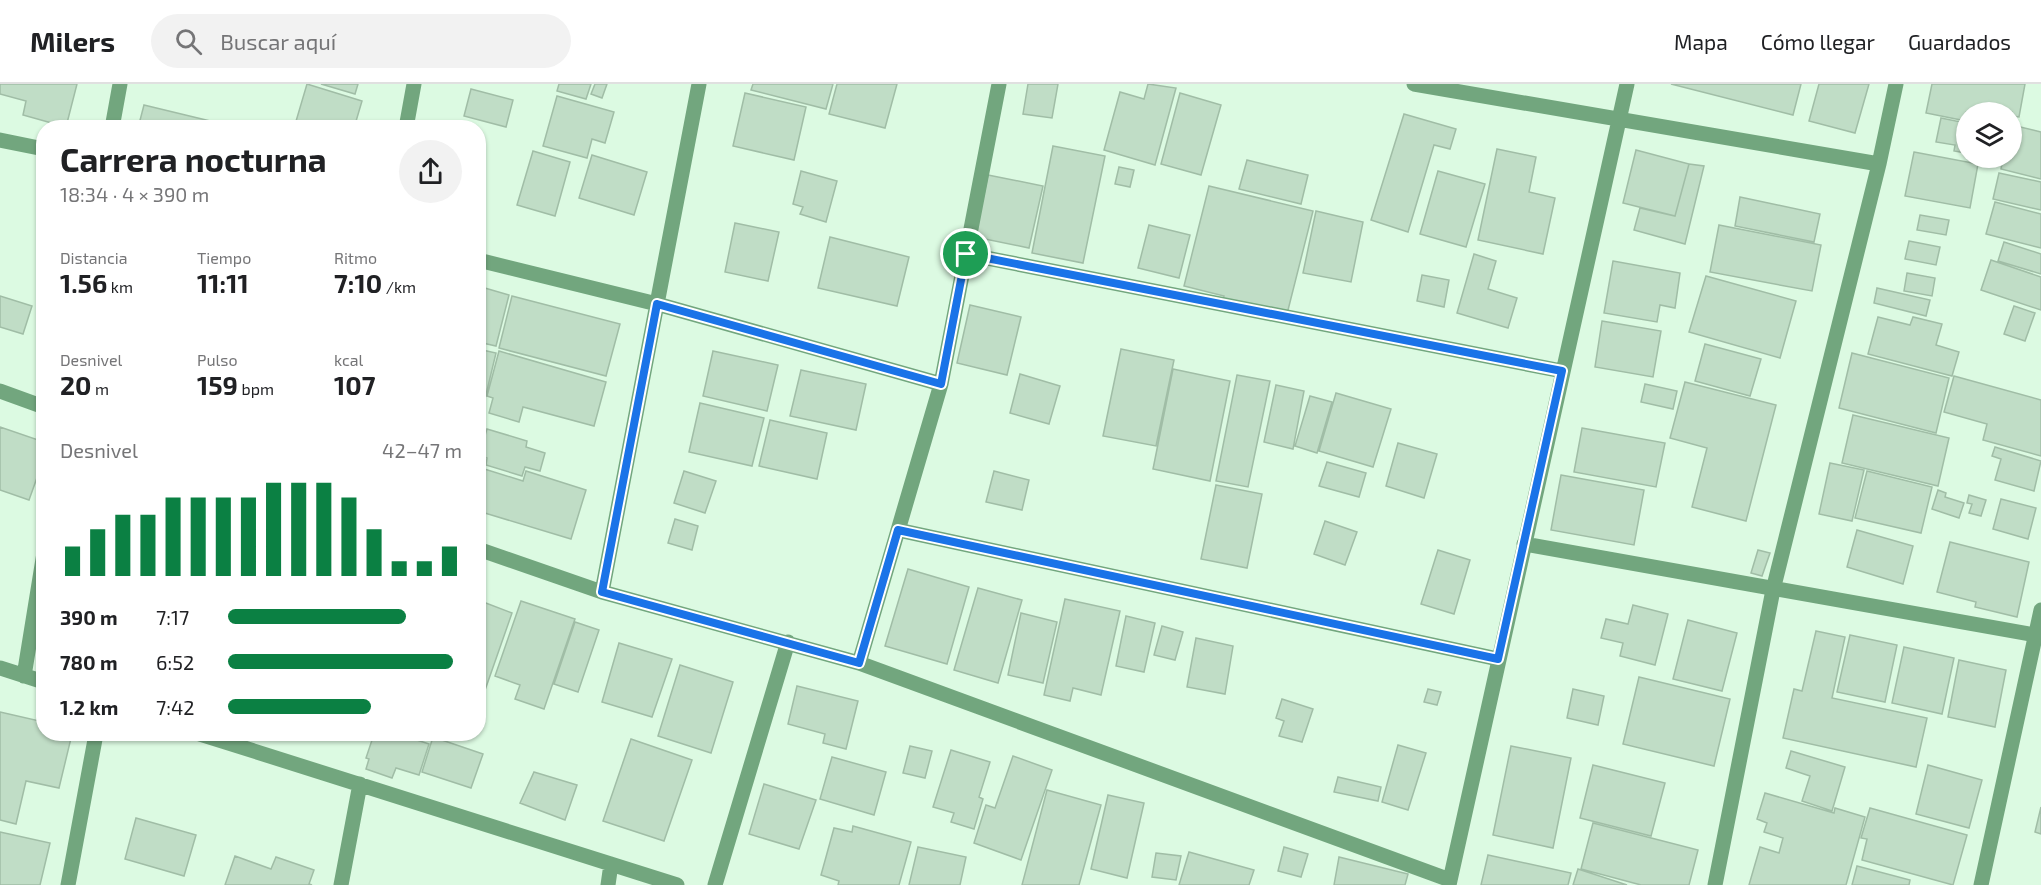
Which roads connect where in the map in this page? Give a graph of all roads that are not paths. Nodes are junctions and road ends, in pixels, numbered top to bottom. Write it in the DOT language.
graph roads {
  1 [pos="120,84"];
  2 [pos="414,84"];
  3 [pos="699,84"];
  4 [pos="999,84"];
  5 [pos="1414,84"];
  6 [pos="1627,84"];
  7 [pos="1896,84"];
  8 [pos="1619,119"];
  9 [pos="113,120"];
  10 [pos="407,120"];
  11 [pos="0,140"];
  12 [pos="36,147"];
  13 [pos="1879,164"];
  14 [pos="966,254"];
  15 [pos="486,262"];
  16 [pos="657,304"];
  17 [pos="1562,371"];
  18 [pos="941,384"];
  19 [pos="0,391"];
  20 [pos="36,404"];
  21 [pos="898,530"];
  22 [pos="1524,544"];
  23 [pos="486,552"];
  24 [pos="1773,590"];
  25 [pos="602,592"];
  26 [pos="36,602"];
  27 [pos="2041,610"];
  28 [pos="2038,636"];
  29 [pos="788,642"];
  30 [pos="1498,659"];
  31 [pos="859,663"];
  32 [pos="0,668"];
  33 [pos="24,676"];
  34 [pos="36,680"];
  35 [pos="95,741"];
  36 [pos="222,741"];
  37 [pos="360,784"];
  38 [pos="611,864"];
  39 [pos="1449,883"];
  40 [pos="68,885"];
  41 [pos="341,885"];
  42 [pos="608,885"];
  43 [pos="677,885"];
  44 [pos="715,885"];
  45 [pos="1715,885"];
  46 [pos="1981,885"];
  1 -- 9 [label="street"];
  2 -- 10 [label="street"];
  3 -- 16 [label="street"];
  4 -- 14 [label="street"];
  5 -- 8 [label="street"];
  6 -- 8 [label="street"];
  7 -- 13 [label="street"];
  8 -- 13 [label="street"];
  8 -- 17 [label="street"];
  11 -- 12 [label="street"];
  13 -- 24 [label="street"];
  14 -- 17 [label="street"];
  14 -- 18 [label="street"];
  15 -- 16 [label="street"];
  16 -- 18 [label="street"];
  16 -- 25 [label="street"];
  17 -- 22 [label="street"];
  18 -- 21 [label="street"];
  19 -- 20 [label="street"];
  21 -- 30 [label="street"];
  21 -- 31 [label="street"];
  22 -- 24 [label="street"];
  22 -- 30 [label="street"];
  23 -- 25 [label="street"];
  24 -- 28 [label="street"];
  24 -- 45 [label="street"];
  25 -- 29 [label="street"];
  26 -- 33 [label="street"];
  27 -- 28 [label="street"];
  28 -- 46 [label="street"];
  29 -- 31 [label="street"];
  29 -- 44 [label="street"];
  30 -- 39 [label="street"];
  31 -- 39 [label="street"];
  32 -- 33 [label="street"];
  33 -- 34 [label="street"];
  35 -- 40 [label="street"];
  36 -- 37 [label="street"];
  37 -- 38 [label="street"];
  37 -- 41 [label="street"];
  38 -- 42 [label="street"];
  38 -- 43 [label="street"];
}
